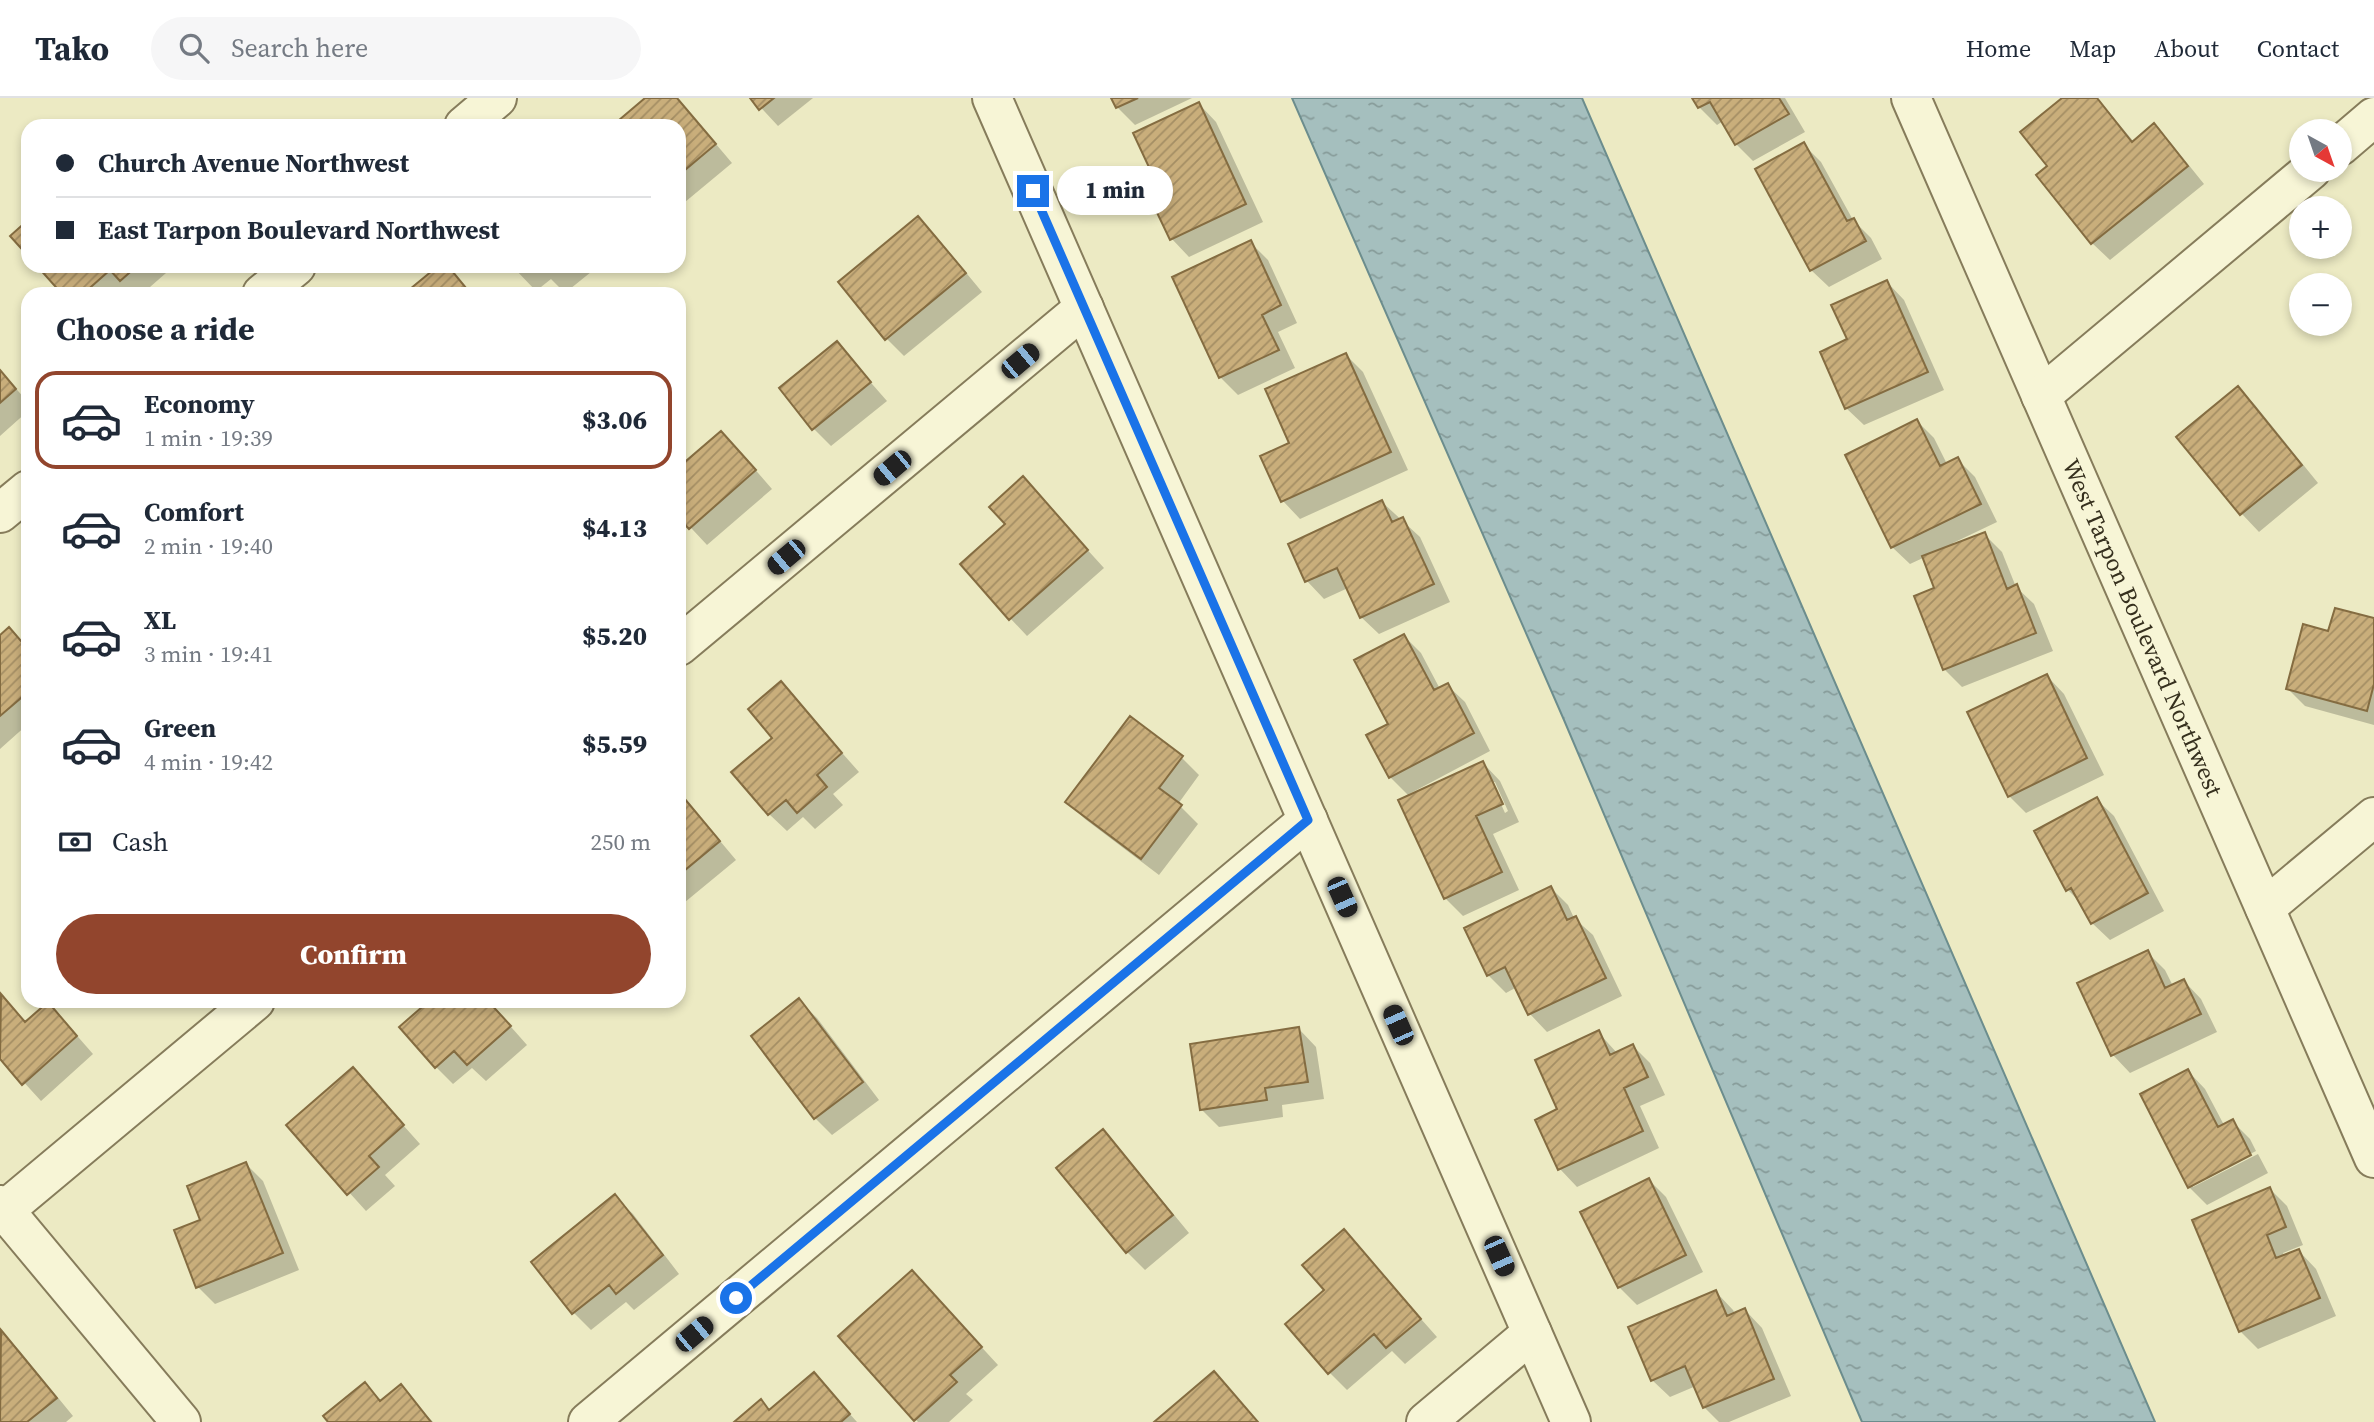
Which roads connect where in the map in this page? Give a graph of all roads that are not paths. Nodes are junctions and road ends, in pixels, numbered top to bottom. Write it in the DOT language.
graph roads {
  1 [pos="497,98"];
  2 [pos="992,98"];
  3 [pos="1910,98"];
  4 [pos="2374,117"];
  5 [pos="472,119"];
  6 [pos="2352,136"];
  7 [pos="2297,182"];
  8 [pos="288,273"];
  9 [pos="270,287"];
  10 [pos="1084,308"];
  11 [pos="2041,396"];
  12 [pos="21,496"];
  13 [pos="0,513"];
  14 [pos="686,640"];
  15 [pos="2374,817"];
  16 [pos="1308,820"];
  17 [pos="2265,908"];
  18 [pos="246,1008"];
  19 [pos="2374,1158"];
  20 [pos="1,1210"];
  21 [pos="1532,1333"];
  22 [pos="181,1422"];
  23 [pos="588,1422"];
  24 [pos="1426,1422"];
  25 [pos="1571,1422"];
  1 -- 5 [label="street"];
  2 -- 10 [label="street"];
  3 -- 11 [label="street, West Tarpon Boulevard Northwest"];
  4 -- 6 [label="street"];
  7 -- 11 [label="street"];
  8 -- 9 [label="street"];
  10 -- 14 [label="street"];
  10 -- 16 [label="street"];
  11 -- 17 [label="street, West Tarpon Boulevard Northwest"];
  12 -- 13 [label="street"];
  15 -- 17 [label="street"];
  16 -- 21 [label="street"];
  16 -- 23 [label="street"];
  17 -- 19 [label="street, West Tarpon Boulevard Northwest"];
  18 -- 20 [label="street"];
  20 -- 22 [label="street"];
  21 -- 24 [label="street"];
  21 -- 25 [label="street"];
}
